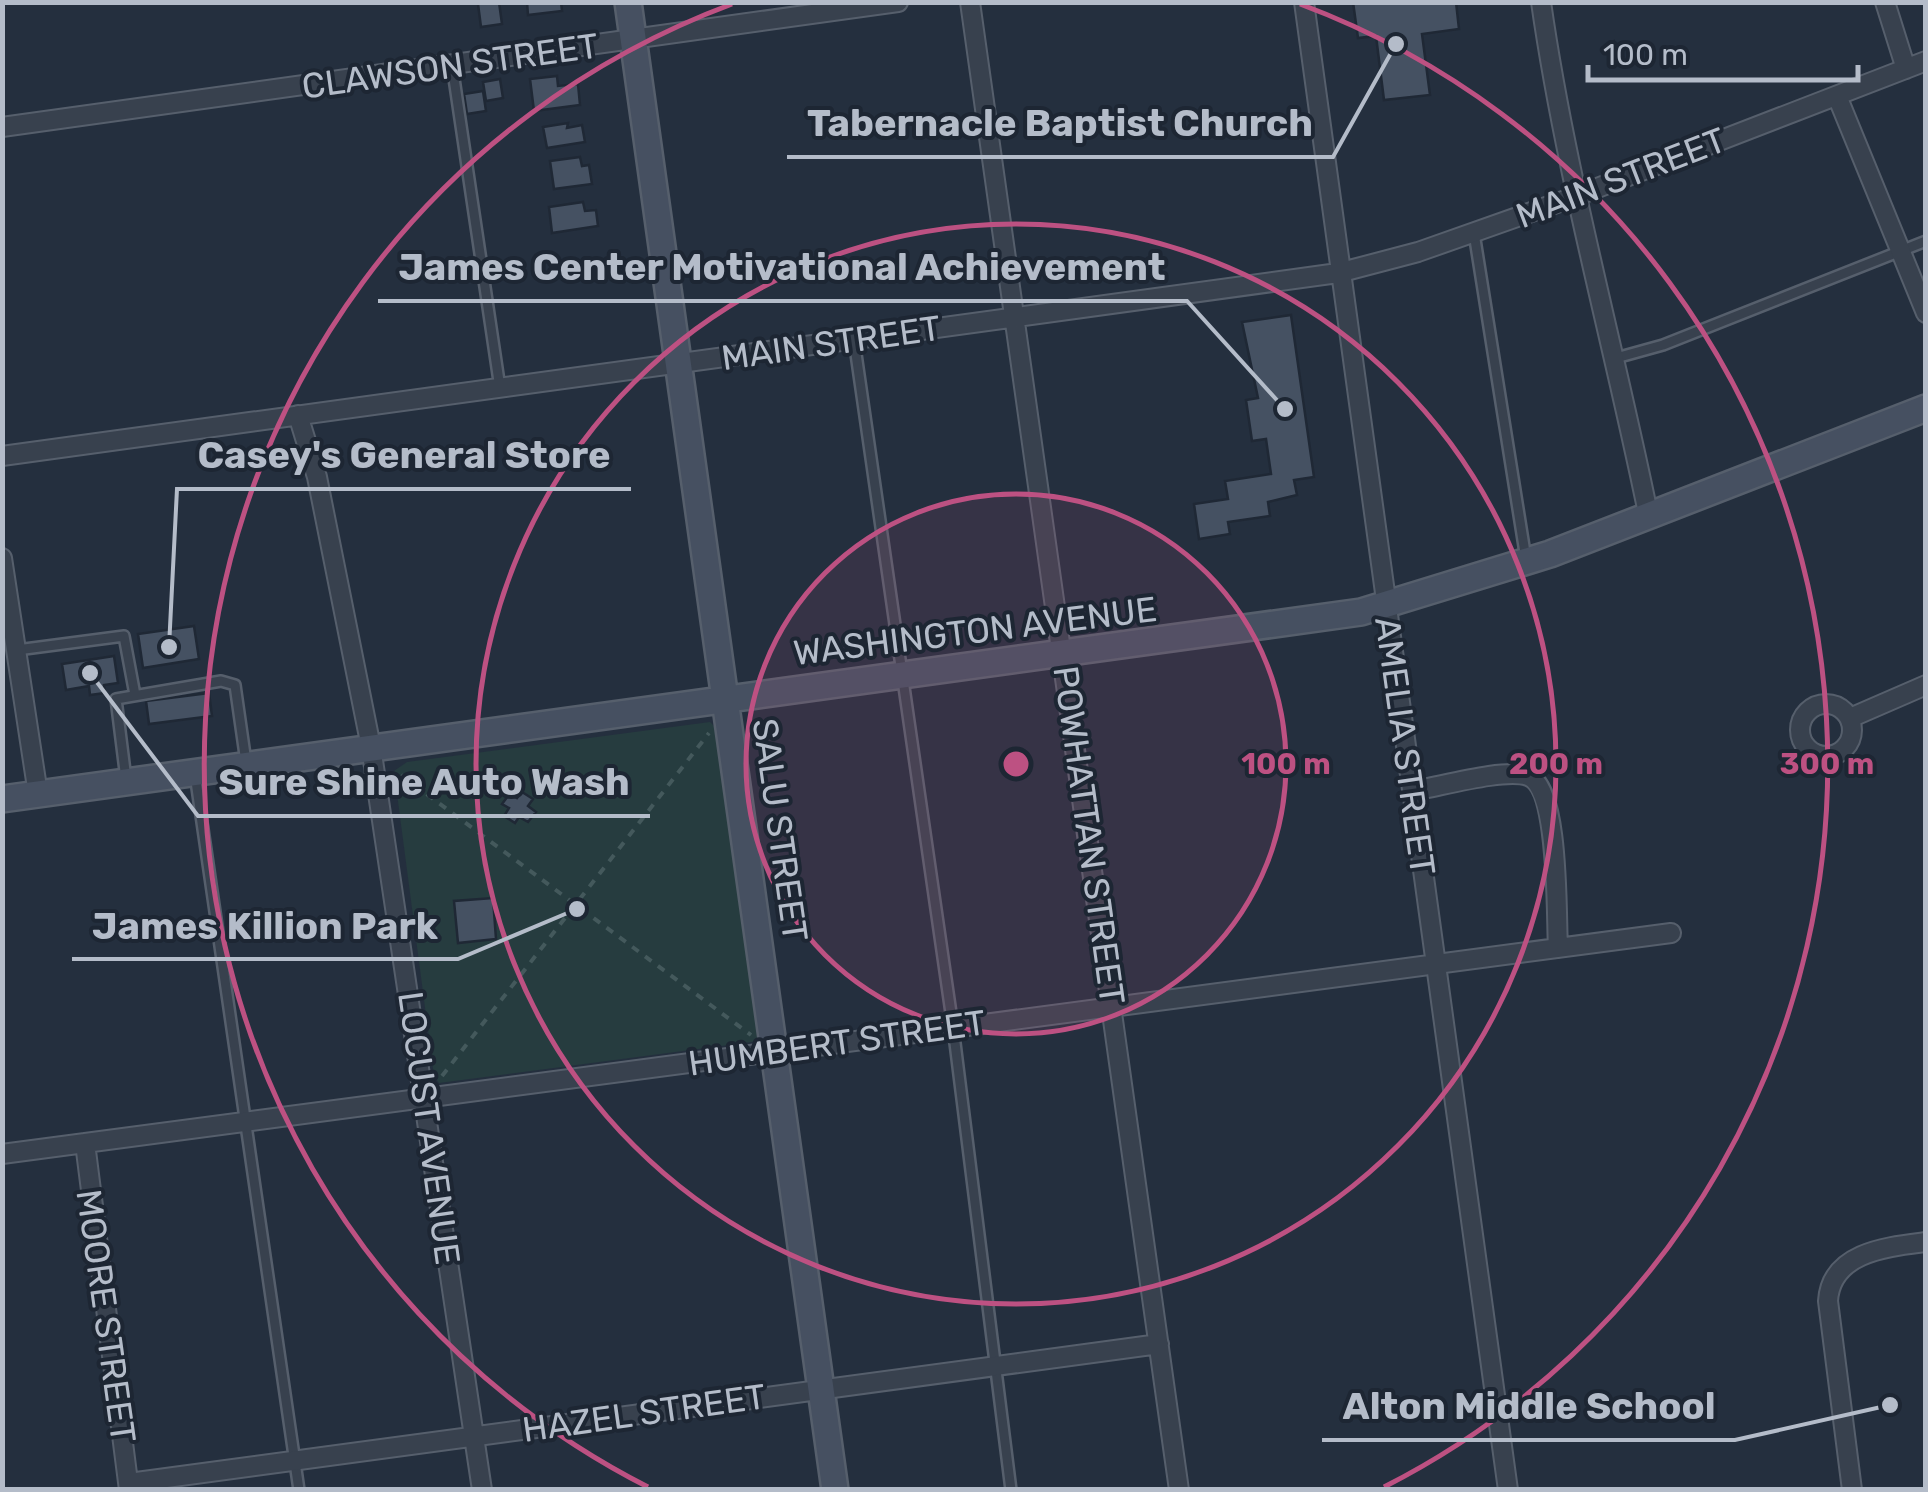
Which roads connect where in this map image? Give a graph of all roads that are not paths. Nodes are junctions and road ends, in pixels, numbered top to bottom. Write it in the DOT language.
graph roads {
  1 [pos="628,2"];
  2 [pos="898,2"];
  3 [pos="970,2"];
  4 [pos="1304,2"];
  5 [pos="1541,2"];
  6 [pos="1884,2"];
  7 [pos="633,41"];
  8 [pos="1926,61"];
  9 [pos="452,66"];
  10 [pos="1906,68"];
  11 [pos="1837,96"];
  12 [pos="2,127"];
  13 [pos="1574,197"];
  14 [pos="1474,233"];
  15 [pos="1926,242"];
  16 [pos="1902,253"];
  17 [pos="1338,273"];
  18 [pos="1926,312"];
  19 [pos="1013,319"];
  20 [pos="854,340"];
  21 [pos="1616,358"];
  22 [pos="678,364"];
  23 [pos="500,388"];
  24 [pos="1926,408"];
  25 [pos="298,415"];
  26 [pos="2,456"];
  27 [pos="1649,518"];
  28 [pos="2,558"];
  29 [pos="1527,562"];
  30 [pos="1386,606"];
  31 [pos="16,650"];
  32 [pos="1062,654"];
  33 [pos="901,675"];
  34 [pos="1926,685"];
  35 [pos="135,696"];
  36 [pos="726,699"];
  37 [pos="1850,718"];
  38 [pos="371,747"];
  39 [pos="247,764"];
  40 [pos="195,772"];
  41 [pos="126,781"];
  42 [pos="1412,791"];
  43 [pos="38,794"];
  44 [pos="2,799"];
  45 [pos="1671,933"];
  46 [pos="1558,948"];
  47 [pos="1435,964"];
  48 [pos="1114,1006"];
  49 [pos="953,1027"];
  50 [pos="775,1051"];
  51 [pos="425,1098"];
  52 [pos="245,1122"];
  53 [pos="84,1143"];
  54 [pos="2,1154"];
  55 [pos="1926,1242"];
  56 [pos="1159,1344"];
  57 [pos="996,1366"];
  58 [pos="822,1389"];
  59 [pos="474,1435"];
  60 [pos="295,1462"];
  61 [pos="129,1486"];
  62 [pos="298,1490"];
  63 [pos="482,1490"];
  64 [pos="835,1490"];
  65 [pos="1011,1490"];
  66 [pos="1179,1490"];
  67 [pos="1508,1490"];
  68 [pos="1852,1490"];
  1 -- 7 [label="main road, SALU STREET"];
  2 -- 7 [label="street, CLAWSON STREET"];
  3 -- 19 [label="street, POWHATTAN STREET"];
  4 -- 17 [label="street, AMELIA STREET"];
  5 -- 13 [label="street"];
  6 -- 10 [label="street"];
  7 -- 9 [label="street, CLAWSON STREET"];
  7 -- 22 [label="main road, SALU STREET"];
  8 -- 10 [label="street, MAIN STREET"];
  9 -- 12 [label="street, CLAWSON STREET"];
  9 -- 23 [label="lane"];
  10 -- 11 [label="street, MAIN STREET"];
  11 -- 13 [label="street, MAIN STREET"];
  11 -- 16 [label="street"];
  13 -- 14 [label="street, MAIN STREET"];
  13 -- 21 [label="street"];
  14 -- 17 [label="street, MAIN STREET"];
  14 -- 29 [label="lane"];
  15 -- 16 [label="lane"];
  16 -- 18 [label="street"];
  16 -- 21 [label="lane"];
  17 -- 19 [label="street, MAIN STREET"];
  17 -- 30 [label="street, AMELIA STREET"];
  19 -- 20 [label="street, MAIN STREET"];
  19 -- 32 [label="street, POWHATTAN STREET"];
  20 -- 22 [label="street, MAIN STREET"];
  20 -- 33 [label="lane"];
  21 -- 27 [label="street"];
  22 -- 23 [label="street, MAIN STREET"];
  22 -- 36 [label="main road, SALU STREET"];
  23 -- 25 [label="street, MAIN STREET"];
  24 -- 27 [label="main road, WASHINGTON AVENUE"];
  25 -- 26 [label="street, MAIN STREET"];
  25 -- 38 [label="street, LOCUST AVENUE"];
  27 -- 29 [label="main road, WASHINGTON AVENUE"];
  28 -- 31 [label="street"];
  29 -- 30 [label="main road, WASHINGTON AVENUE"];
  30 -- 32 [label="main road, WASHINGTON AVENUE"];
  30 -- 42 [label="street, AMELIA STREET"];
  31 -- 35 [label="lane"];
  31 -- 43 [label="street"];
  32 -- 33 [label="main road, WASHINGTON AVENUE"];
  32 -- 48 [label="street, POWHATTAN STREET"];
  33 -- 36 [label="main road, WASHINGTON AVENUE"];
  33 -- 49 [label="lane"];
  34 -- 37 [label="street"];
  35 -- 39 [label="lane"];
  35 -- 41 [label="lane"];
  36 -- 38 [label="main road, WASHINGTON AVENUE"];
  36 -- 50 [label="main road, SALU STREET"];
  38 -- 39 [label="main road, WASHINGTON AVENUE"];
  38 -- 51 [label="street, LOCUST AVENUE"];
  39 -- 40 [label="main road, WASHINGTON AVENUE"];
  40 -- 41 [label="main road, WASHINGTON AVENUE"];
  40 -- 52 [label="lane"];
  41 -- 43 [label="main road, WASHINGTON AVENUE"];
  42 -- 46 [label="street"];
  42 -- 47 [label="street, AMELIA STREET"];
  43 -- 44 [label="main road, WASHINGTON AVENUE"];
  45 -- 46 [label="street, HUMBERT STREET"];
  46 -- 47 [label="street, HUMBERT STREET"];
  47 -- 48 [label="street, HUMBERT STREET"];
  47 -- 67 [label="street, AMELIA STREET"];
  48 -- 49 [label="street, HUMBERT STREET"];
  48 -- 56 [label="street, POWHATTAN STREET"];
  49 -- 50 [label="street, HUMBERT STREET"];
  49 -- 57 [label="lane"];
  50 -- 51 [label="street, HUMBERT STREET"];
  50 -- 58 [label="main road, SALU STREET"];
  51 -- 52 [label="street, HUMBERT STREET"];
  51 -- 59 [label="street, LOCUST AVENUE"];
  52 -- 53 [label="street, HUMBERT STREET"];
  52 -- 60 [label="lane"];
  53 -- 54 [label="street, HUMBERT STREET"];
  53 -- 61 [label="street, MOORE STREET"];
  55 -- 68 [label="street"];
  56 -- 57 [label="street, HAZEL STREET"];
  56 -- 66 [label="street, POWHATTAN STREET"];
  57 -- 58 [label="street, HAZEL STREET"];
  57 -- 65 [label="lane"];
  58 -- 59 [label="street, HAZEL STREET"];
  58 -- 64 [label="main road, SALU STREET"];
  59 -- 60 [label="street, HAZEL STREET"];
  59 -- 63 [label="street, LOCUST AVENUE"];
  60 -- 61 [label="street, HAZEL STREET"];
  60 -- 62 [label="lane"];
}
